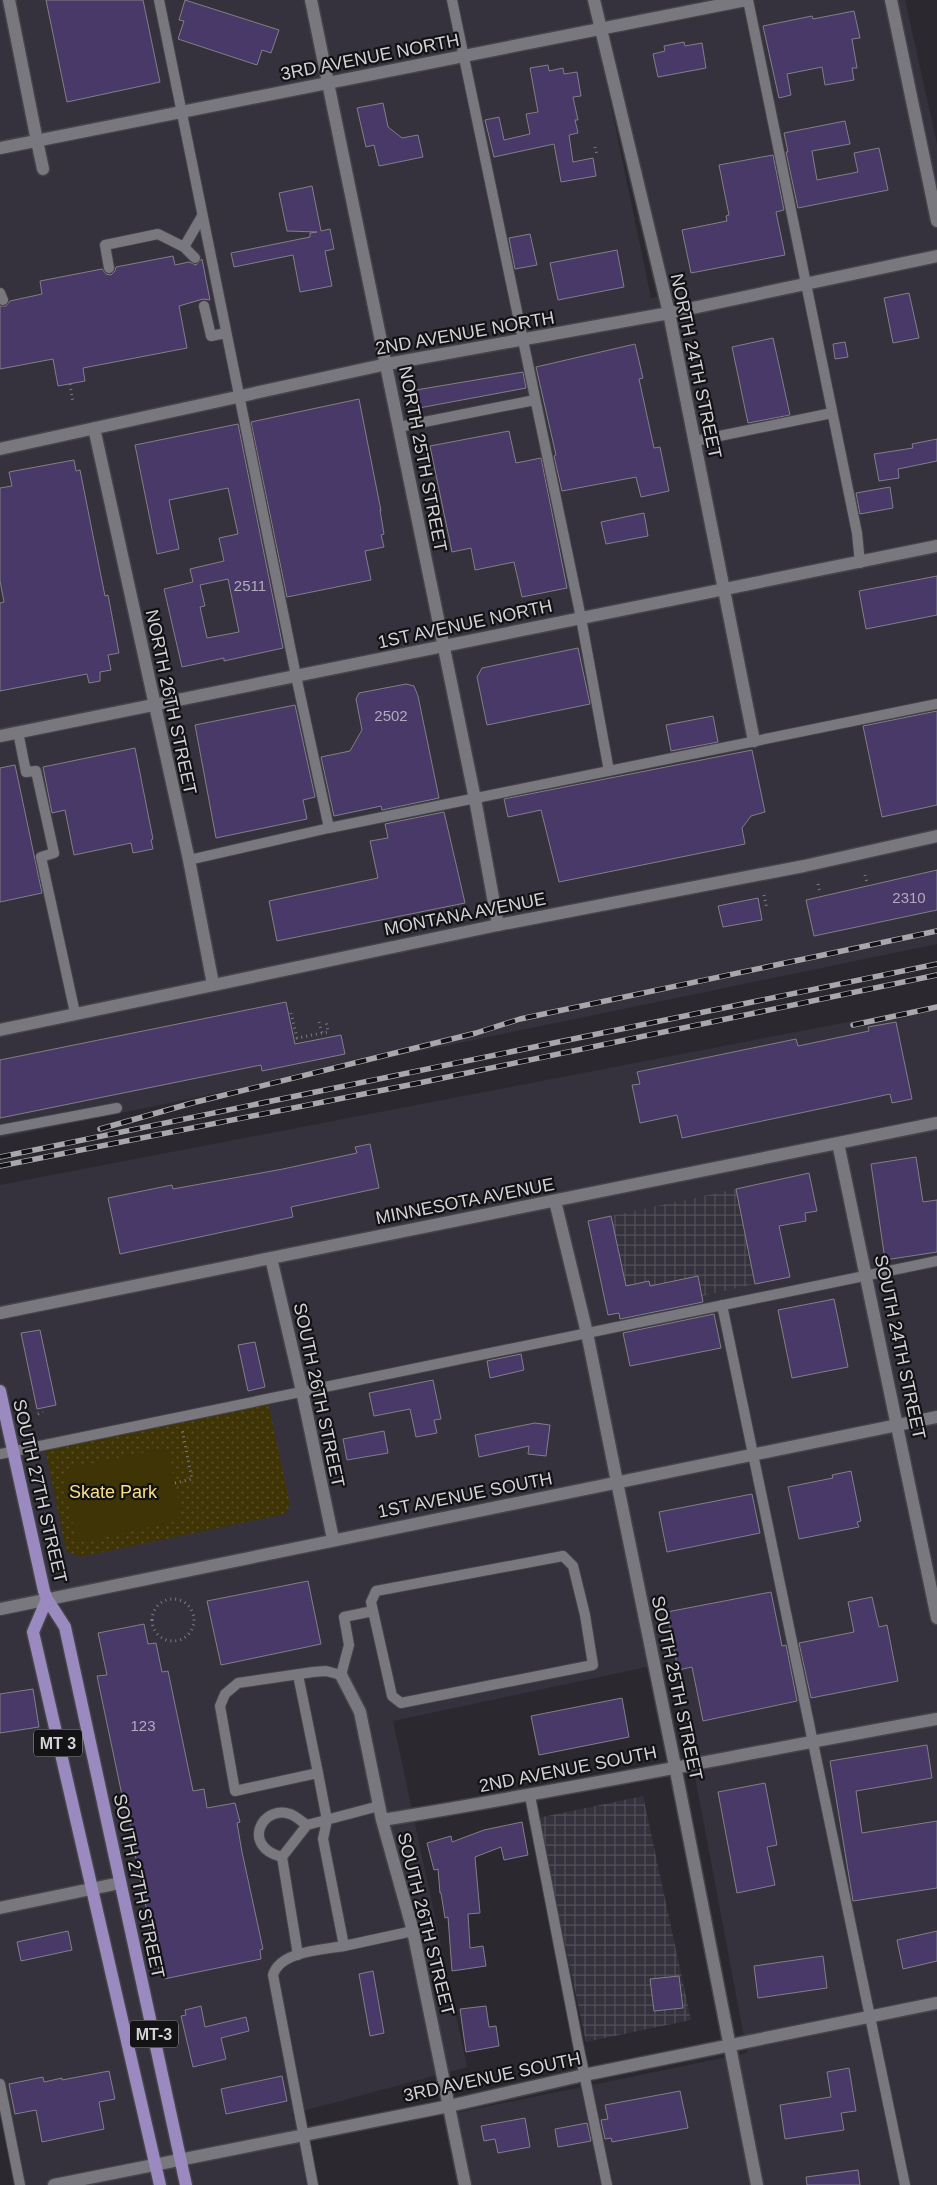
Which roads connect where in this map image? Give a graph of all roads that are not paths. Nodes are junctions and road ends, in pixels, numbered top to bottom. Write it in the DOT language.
graph roads {
  1 [pos="9,0"];
  2 [pos="159,0"];
  3 [pos="311,0"];
  4 [pos="452,0"];
  5 [pos="594,0"];
  6 [pos="747,0"];
  7 [pos="891,0"];
  8 [pos="599,29"];
  9 [pos="464,56"];
  10 [pos="329,83"];
  11 [pos="181,112"];
  12 [pos="37,141"];
  13 [pos="0,148"];
  14 [pos="42,169"];
  15 [pos="202,216"];
  16 [pos="937,221"];
  17 [pos="184,247"];
  18 [pos="937,256"];
  19 [pos="195,258"];
  20 [pos="109,268"];
  21 [pos="806,284"];
  22 [pos="204,306"];
  23 [pos="669,313"];
  24 [pos="226,333"];
  25 [pos="522,340"];
  26 [pos="387,364"];
  27 [pos="240,396"];
  28 [pos="535,400"];
  29 [pos="832,413"];
  30 [pos="399,427"];
  31 [pos="94,428"];
  32 [pos="695,441"];
  33 [pos="0,449"];
  34 [pos="937,546"];
  35 [pos="860,563"];
  36 [pos="723,590"];
  37 [pos="582,618"];
  38 [pos="443,646"];
  39 [pos="296,676"];
  40 [pos="154,704"];
  41 [pos="937,704"];
  42 [pos="18,732"];
  43 [pos="0,736"];
  44 [pos="754,741"];
  45 [pos="609,771"];
  46 [pos="475,799"];
  47 [pos="329,828"];
  48 [pos="937,836"];
  49 [pos="189,860"];
  50 [pos="498,925"];
  51 [pos="212,984"];
  52 [pos="75,1013"];
  53 [pos="0,1030"];
  54 [pos="117,1108"];
  55 [pos="937,1123"];
  56 [pos="0,1130"];
  57 [pos="838,1143"];
  58 [pos="555,1200"];
  59 [pos="271,1258"];
  60 [pos="937,1261"];
  61 [pos="867,1275"];
  62 [pos="722,1305"];
  63 [pos="0,1313"];
  64 [pos="587,1333"];
  65 [pos="0,1391"];
  66 [pos="302,1391"];
  67 [pos="937,1417"];
  68 [pos="898,1425"];
  69 [pos="14,1451"];
  70 [pos="0,1454"];
  71 [pos="753,1455"];
  72 [pos="617,1482"];
  73 [pos="333,1540"];
  74 [pos="47,1599"];
  75 [pos="0,1609"];
  76 [pos="373,1611"];
  77 [pos="937,1618"];
  78 [pos="298,1675"];
  79 [pos="341,1675"];
  80 [pos="937,1719"];
  81 [pos="813,1741"];
  82 [pos="676,1766"];
  83 [pos="318,1773"];
  84 [pos="530,1796"];
  85 [pos="379,1806"];
  86 [pos="327,1820"];
  87 [pos="382,1820"];
  88 [pos="307,1825"];
  89 [pos="282,1857"];
  90 [pos="120,1883"];
  91 [pos="92,1889"];
  92 [pos="0,1908"];
  93 [pos="413,1931"];
  94 [pos="344,1946"];
  95 [pos="298,1955"];
  96 [pos="937,2002"];
  97 [pos="870,2015"];
  98 [pos="731,2044"];
  99 [pos="584,2075"];
  100 [pos="0,2084"];
  101 [pos="449,2106"];
  102 [pos="302,2134"];
  103 [pos="181,2158"];
  104 [pos="155,2163"];
  105 [pos="20,2185"];
  106 [pos="54,2185"];
  107 [pos="160,2185"];
  108 [pos="186,2185"];
  109 [pos="313,2185"];
  110 [pos="465,2185"];
  111 [pos="607,2185"];
  112 [pos="757,2185"];
  113 [pos="905,2185"];
  1 -- 12 [label="street"];
  2 -- 11 [label="lane"];
  3 -- 10 [label="street, NORTH 25TH STREET"];
  4 -- 9 [label="lane"];
  5 -- 8 [label="street, NORTH 24TH STREET"];
  6 -- 8 [label="street, 3RD AVENUE NORTH"];
  6 -- 21 [label="lane"];
  7 -- 16 [label="street"];
  8 -- 9 [label="street, 3RD AVENUE NORTH"];
  8 -- 23 [label="street, NORTH 24TH STREET"];
  9 -- 10 [label="street, 3RD AVENUE NORTH"];
  9 -- 25 [label="lane"];
  10 -- 11 [label="street, 3RD AVENUE NORTH"];
  10 -- 26 [label="street, NORTH 25TH STREET"];
  11 -- 12 [label="street, 3RD AVENUE NORTH"];
  11 -- 15 [label="lane"];
  12 -- 13 [label="street, 3RD AVENUE NORTH"];
  12 -- 14 [label="street"];
  15 -- 17 [label="lane"];
  15 -- 24 [label="lane"];
  17 -- 19 [label="lane"];
  17 -- 20 [label="lane"];
  18 -- 21 [label="street, 2ND AVENUE NORTH"];
  21 -- 23 [label="street, 2ND AVENUE NORTH"];
  21 -- 29 [label="lane"];
  22 -- 24 [label="lane"];
  23 -- 25 [label="street, 2ND AVENUE NORTH"];
  23 -- 32 [label="street, NORTH 24TH STREET"];
  24 -- 27 [label="lane"];
  25 -- 26 [label="street, 2ND AVENUE NORTH"];
  25 -- 28 [label="lane"];
  26 -- 27 [label="street, 2ND AVENUE NORTH"];
  26 -- 30 [label="street, NORTH 25TH STREET"];
  27 -- 31 [label="street, 2ND AVENUE NORTH"];
  27 -- 39 [label="lane"];
  28 -- 30 [label="lane"];
  28 -- 37 [label="lane"];
  29 -- 32 [label="lane"];
  29 -- 35 [label="lane"];
  30 -- 38 [label="street, NORTH 25TH STREET"];
  31 -- 33 [label="street, 2ND AVENUE NORTH"];
  31 -- 40 [label="street, NORTH 26TH STREET"];
  32 -- 36 [label="street, NORTH 24TH STREET"];
  34 -- 35 [label="street, 1ST AVENUE NORTH"];
  35 -- 36 [label="street, 1ST AVENUE NORTH"];
  36 -- 37 [label="street, 1ST AVENUE NORTH"];
  36 -- 44 [label="street, NORTH 24TH STREET"];
  37 -- 38 [label="street, 1ST AVENUE NORTH"];
  37 -- 45 [label="lane"];
  38 -- 39 [label="street, 1ST AVENUE NORTH"];
  38 -- 46 [label="street, NORTH 25TH STREET"];
  39 -- 40 [label="street, 1ST AVENUE NORTH"];
  39 -- 47 [label="lane"];
  40 -- 42 [label="street, 1ST AVENUE NORTH"];
  40 -- 49 [label="street, NORTH 26TH STREET"];
  41 -- 44 [label="lane"];
  42 -- 43 [label="street, 1ST AVENUE NORTH"];
  42 -- 52 [label="lane"];
  44 -- 45 [label="lane"];
  45 -- 46 [label="lane"];
  46 -- 47 [label="lane"];
  46 -- 50 [label="street, NORTH 25TH STREET"];
  47 -- 49 [label="lane"];
  48 -- 50 [label="street, MONTANA AVENUE"];
  49 -- 51 [label="street, NORTH 26TH STREET"];
  50 -- 51 [label="street, MONTANA AVENUE"];
  51 -- 52 [label="street, MONTANA AVENUE"];
  52 -- 53 [label="street, MONTANA AVENUE"];
  54 -- 56 [label="lane"];
  55 -- 57 [label="street, MINNESOTA AVENUE"];
  57 -- 58 [label="street, MINNESOTA AVENUE"];
  57 -- 61 [label="street, SOUTH 24TH STREET"];
  58 -- 59 [label="street, MINNESOTA AVENUE"];
  58 -- 64 [label="street, SOUTH 25TH STREET"];
  59 -- 63 [label="street, MINNESOTA AVENUE"];
  59 -- 66 [label="street, SOUTH 26TH STREET"];
  60 -- 61 [label="lane"];
  61 -- 62 [label="lane"];
  61 -- 68 [label="street, SOUTH 24TH STREET"];
  62 -- 64 [label="lane"];
  62 -- 71 [label="lane"];
  64 -- 66 [label="lane"];
  64 -- 72 [label="street, SOUTH 25TH STREET"];
  65 -- 69 [label="main road, SOUTH 27TH STREET"];
  66 -- 69 [label="lane"];
  66 -- 73 [label="street, SOUTH 26TH STREET"];
  67 -- 68 [label="street, 1ST AVENUE SOUTH"];
  68 -- 71 [label="street, 1ST AVENUE SOUTH"];
  68 -- 77 [label="street, SOUTH 24TH STREET"];
  69 -- 70 [label="lane"];
  69 -- 74 [label="main road, SOUTH 27TH STREET"];
  71 -- 72 [label="street, 1ST AVENUE SOUTH"];
  71 -- 81 [label="lane"];
  72 -- 73 [label="street, 1ST AVENUE SOUTH"];
  72 -- 82 [label="street, SOUTH 25TH STREET"];
  73 -- 74 [label="street, 1ST AVENUE SOUTH"];
  74 -- 75 [label="street, 1ST AVENUE SOUTH"];
  74 -- 90 [label="main road, SOUTH 27TH STREET / MT-3"];
  74 -- 91 [label="main road, SOUTH 27TH STREET / MT 3"];
  76 -- 76 [label="lane"];
  76 -- 79 [label="lane"];
  78 -- 79 [label="lane"];
  78 -- 83 [label="lane"];
  78 -- 83 [label="lane"];
  79 -- 85 [label="street, SOUTH 26TH STREET"];
  80 -- 81 [label="street, 2ND AVENUE SOUTH"];
  81 -- 82 [label="street, 2ND AVENUE SOUTH"];
  81 -- 97 [label="lane"];
  82 -- 84 [label="street, 2ND AVENUE SOUTH"];
  82 -- 98 [label="street, SOUTH 25TH STREET"];
  83 -- 86 [label="lane"];
  84 -- 87 [label="street, 2ND AVENUE SOUTH"];
  84 -- 99 [label="lane"];
  85 -- 86 [label="lane"];
  85 -- 87 [label="street, SOUTH 26TH STREET"];
  86 -- 88 [label="lane"];
  86 -- 94 [label="lane"];
  87 -- 93 [label="street, SOUTH 26TH STREET"];
  88 -- 89 [label="lane"];
  88 -- 89 [label="lane"];
  89 -- 95 [label="lane"];
  90 -- 91 [label="street"];
  90 -- 103 [label="main road, SOUTH 27TH STREET / MT-3"];
  91 -- 92 [label="street"];
  91 -- 104 [label="main road, SOUTH 27TH STREET / MT 3"];
  93 -- 94 [label="lane"];
  93 -- 101 [label="street, SOUTH 26TH STREET"];
  94 -- 95 [label="lane"];
  95 -- 102 [label="lane"];
  96 -- 97 [label="street, 3RD AVENUE SOUTH"];
  97 -- 98 [label="street, 3RD AVENUE SOUTH"];
  97 -- 113 [label="lane"];
  98 -- 99 [label="street, 3RD AVENUE SOUTH"];
  98 -- 112 [label="street, SOUTH 25TH STREET"];
  99 -- 101 [label="street, 3RD AVENUE SOUTH"];
  99 -- 111 [label="lane"];
  100 -- 105 [label="lane"];
  101 -- 102 [label="street, 3RD AVENUE SOUTH"];
  101 -- 110 [label="street, SOUTH 26TH STREET"];
  102 -- 103 [label="street, 3RD AVENUE SOUTH"];
  102 -- 109 [label="lane"];
  103 -- 104 [label="street, 3RD AVENUE SOUTH"];
  103 -- 108 [label="main road, SOUTH 27TH STREET / MT-3"];
  104 -- 106 [label="street, 3RD AVENUE SOUTH"];
  104 -- 107 [label="main road, SOUTH 27TH STREET / MT 3"];
}
